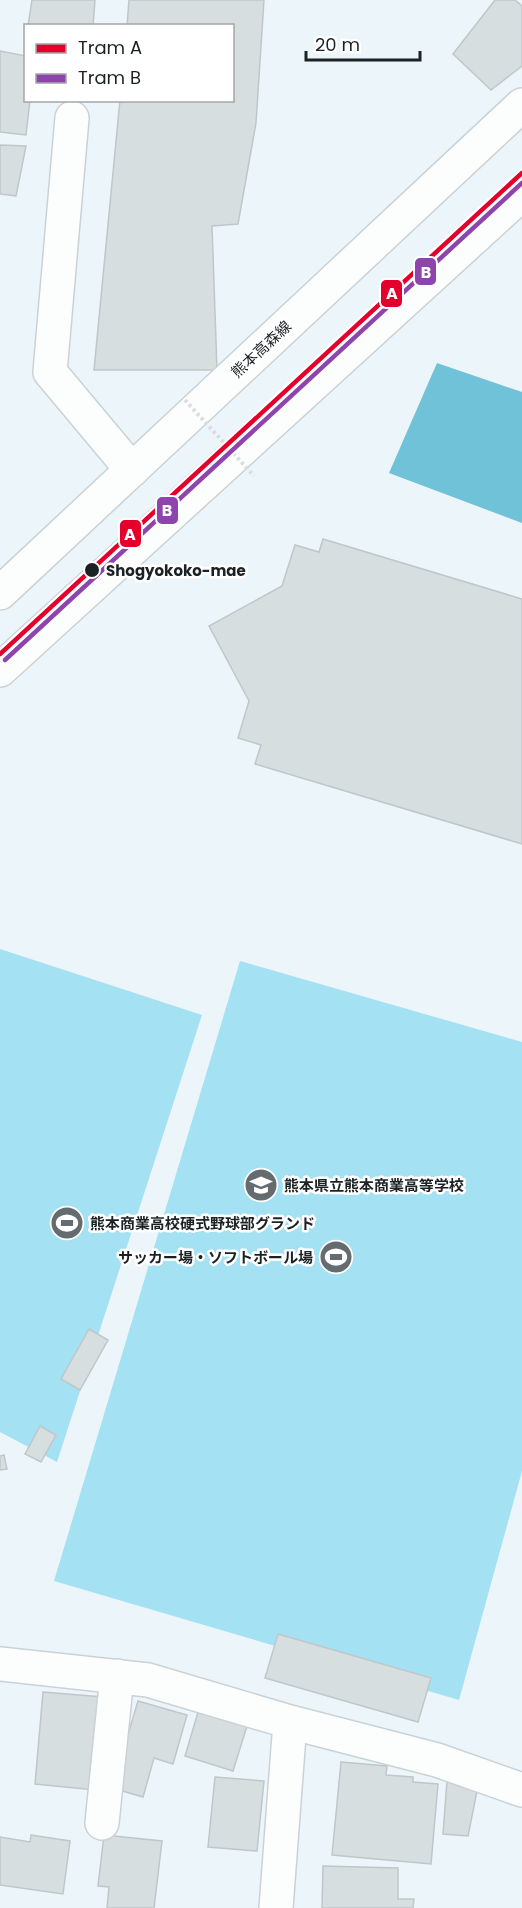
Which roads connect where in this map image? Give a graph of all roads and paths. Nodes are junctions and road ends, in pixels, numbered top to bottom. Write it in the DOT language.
graph roads {
  1 [pos="522,105"];
  2 [pos="72,118"];
  3 [pos="522,194"];
  4 [pos="185,400"];
  5 [pos="132,470"];
  6 [pos="254,476"];
  7 [pos="0,593"];
  8 [pos="0,669"];
  9 [pos="0,1664"];
  10 [pos="117,1676"];
  11 [pos="290,1722"];
  12 [pos="522,1790"];
  13 [pos="102,1823"];
  14 [pos="276,1908"];
  1 -- 5 [label="main road, 熊本高森線"];
  2 -- 5 [label="main road"];
  3 -- 8 [label="main road"];
  4 -- 6 [label="path, bridge"];
  5 -- 7 [label="main road, 熊本高森線"];
  9 -- 10 [label="main road"];
  10 -- 11 [label="main road"];
  10 -- 13 [label="main road"];
  11 -- 12 [label="main road"];
  11 -- 14 [label="main road"];
}
